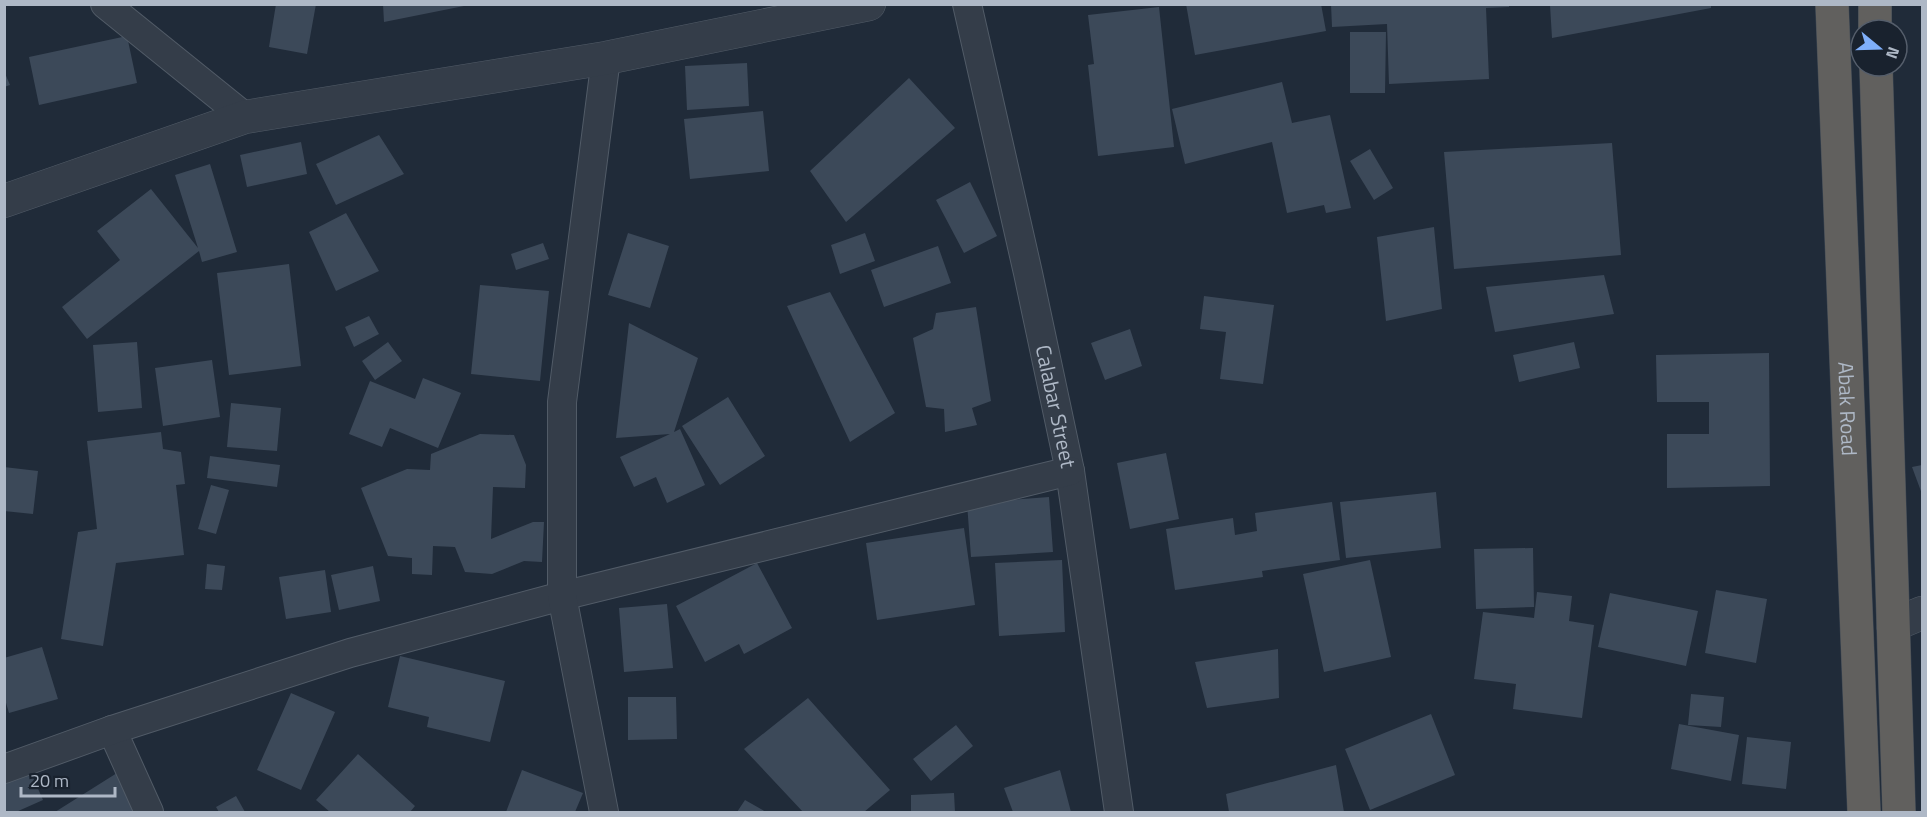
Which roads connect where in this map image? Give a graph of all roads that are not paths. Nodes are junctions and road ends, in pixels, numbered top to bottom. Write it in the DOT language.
graph roads {
  1 [pos="105,4"];
  2 [pos="869,4"];
  3 [pos="967,4"];
  4 [pos="1832,4"];
  5 [pos="606,58"];
  6 [pos="1876,78"];
  7 [pos="245,117"];
  8 [pos="4,201"];
  9 [pos="1070,471"];
  10 [pos="562,596"];
  11 [pos="1923,613"];
  12 [pos="1893,625"];
  13 [pos="112,730"];
  14 [pos="4,769"];
  15 [pos="149,813"];
  16 [pos="604,813"];
  17 [pos="1119,813"];
  18 [pos="1864,813"];
  19 [pos="1899,813"];
  1 -- 7 [label="street"];
  2 -- 5 [label="street"];
  3 -- 9 [label="street, Calabar Street"];
  4 -- 18 [label="highway, Abak Road"];
  5 -- 7 [label="street"];
  5 -- 10 [label="street"];
  6 -- 12 [label="highway, Abak Road"];
  7 -- 8 [label="street"];
  9 -- 10 [label="street"];
  9 -- 17 [label="street, Calabar Street"];
  10 -- 13 [label="street"];
  10 -- 16 [label="street"];
  11 -- 12 [label="street"];
  12 -- 19 [label="highway, Abak Road"];
  13 -- 14 [label="street"];
  13 -- 15 [label="street"];
}
